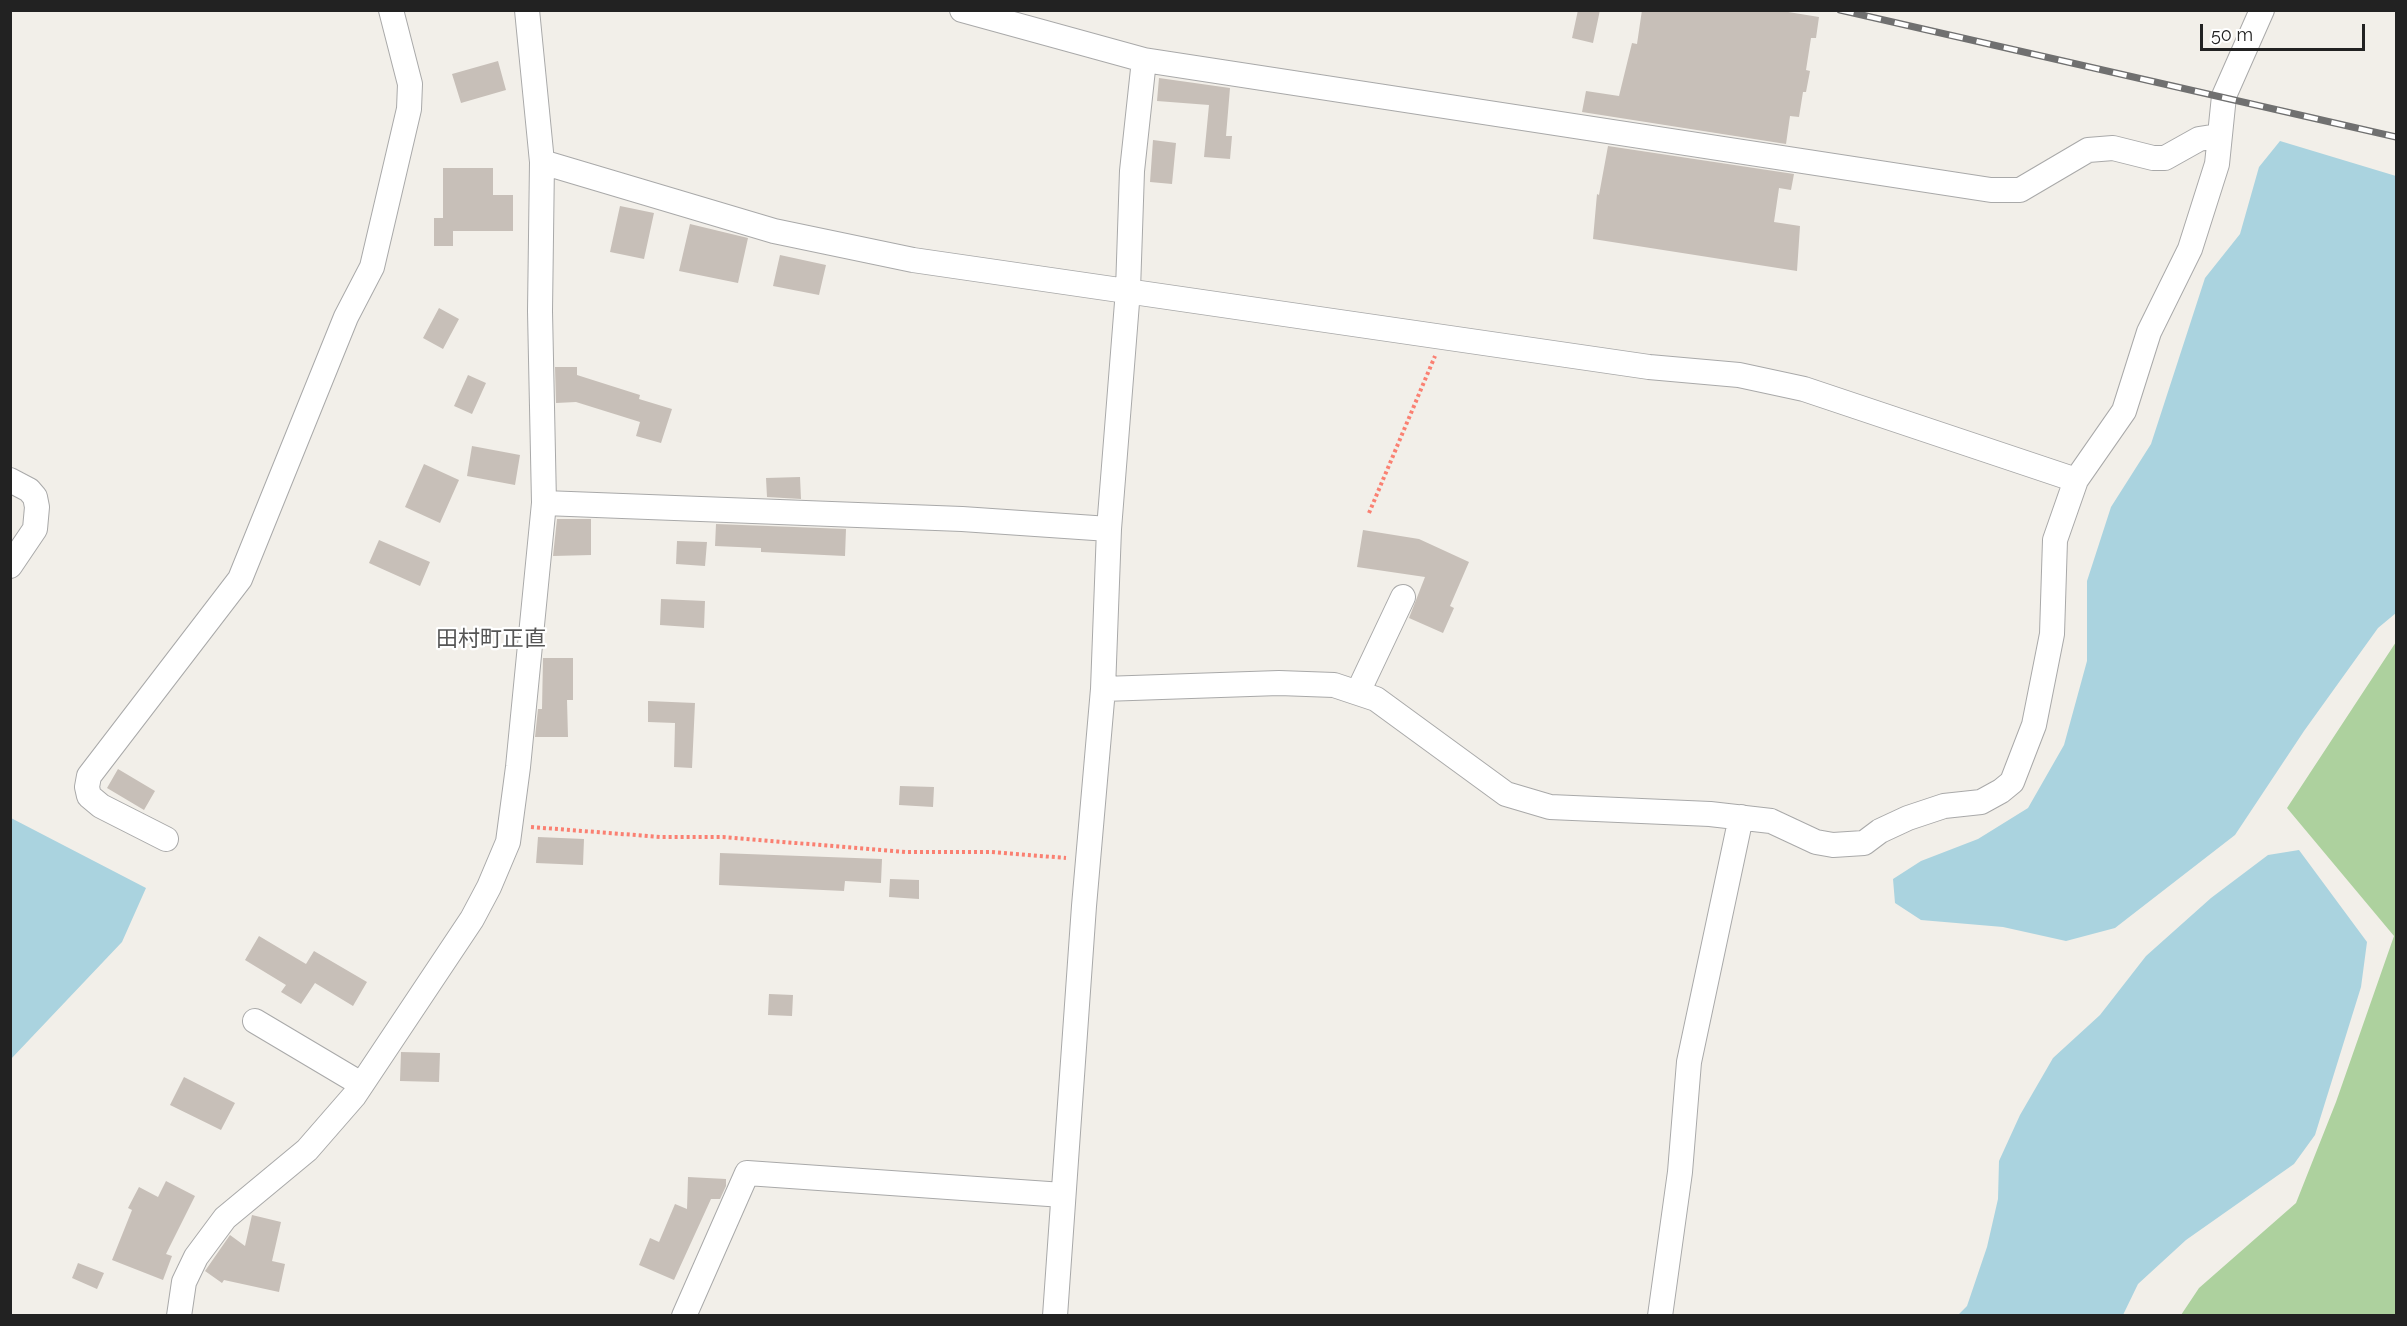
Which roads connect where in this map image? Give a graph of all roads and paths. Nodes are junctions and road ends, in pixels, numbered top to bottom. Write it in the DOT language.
graph roads {
  1 [pos="391,10"];
  2 [pos="527,10"];
  3 [pos="962,10"];
  4 [pos="2262,10"];
  5 [pos="1144,60"];
  6 [pos="2218,136"];
  7 [pos="542,162"];
  8 [pos="1128,290"];
  9 [pos="1443,336"];
  10 [pos="10,480"];
  11 [pos="2076,480"];
  12 [pos="544,503"];
  13 [pos="1369,513"];
  14 [pos="1109,529"];
  15 [pos="10,566"];
  16 [pos="1403,597"];
  17 [pos="1103,689"];
  18 [pos="1358,692"];
  19 [pos="1741,817"];
  20 [pos="528,827"];
  21 [pos="166,839"];
  22 [pos="1088,859"];
  23 [pos="255,1021"];
  24 [pos="361,1084"];
  25 [pos="1064,1195"];
  26 [pos="179,1316"];
  27 [pos="684,1316"];
  28 [pos="1055,1316"];
  29 [pos="1660,1316"];
  1 -- 21 [label="street"];
  2 -- 7 [label="street"];
  3 -- 5 [label="street"];
  4 -- 6 [label="street"];
  5 -- 6 [label="street"];
  5 -- 8 [label="street"];
  6 -- 11 [label="street"];
  7 -- 8 [label="street"];
  7 -- 12 [label="street"];
  8 -- 9 [label="street"];
  8 -- 14 [label="street"];
  9 -- 11 [label="street"];
  9 -- 13 [label="path"];
  10 -- 15 [label="street"];
  11 -- 19 [label="street"];
  12 -- 14 [label="street"];
  12 -- 24 [label="street"];
  14 -- 17 [label="street"];
  16 -- 18 [label="street"];
  17 -- 18 [label="street"];
  17 -- 22 [label="street"];
  18 -- 19 [label="street"];
  19 -- 29 [label="street"];
  20 -- 22 [label="path"];
  22 -- 25 [label="street"];
  23 -- 24 [label="street"];
  24 -- 26 [label="street"];
  25 -- 27 [label="street"];
  25 -- 28 [label="street"];
}
